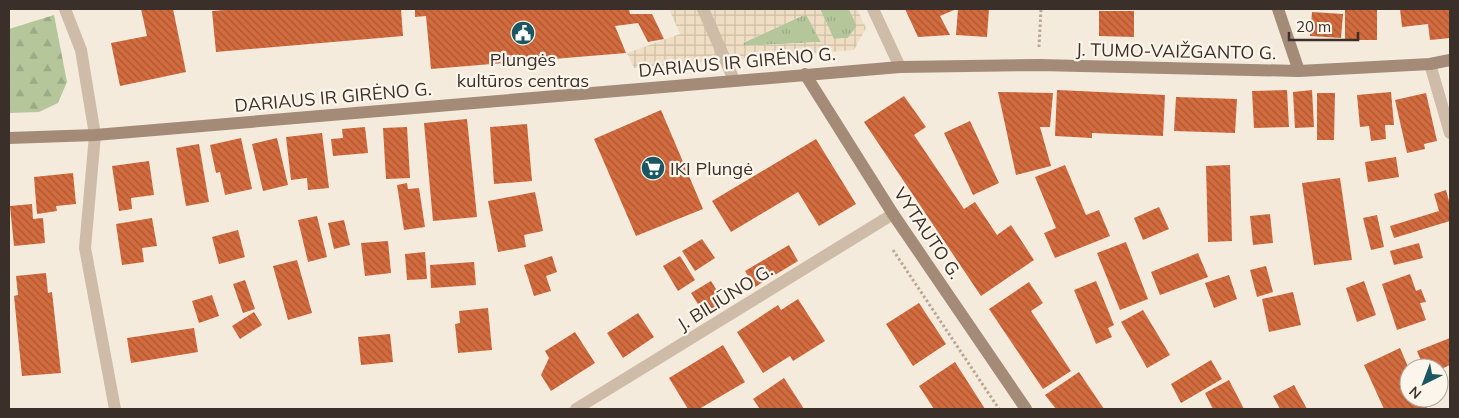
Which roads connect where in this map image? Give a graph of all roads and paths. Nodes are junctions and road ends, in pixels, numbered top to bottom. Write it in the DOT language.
graph roads {
  1 [pos="65,9"];
  2 [pos="703,9"];
  3 [pos="873,9"];
  4 [pos="1041,9"];
  5 [pos="1278,9"];
  6 [pos="1450,60"];
  7 [pos="1430,64"];
  8 [pos="1038,65"];
  9 [pos="900,67"];
  10 [pos="1299,70"];
  11 [pos="805,74"];
  12 [pos="734,80"];
  13 [pos="1450,133"];
  14 [pos="95,135"];
  15 [pos="9,138"];
  16 [pos="893,214"];
  17 [pos="876,224"];
  18 [pos="115,409"];
  19 [pos="576,409"];
  20 [pos="999,409"];
  21 [pos="1026,409"];
  1 -- 14 [label="street"];
  2 -- 12 [label="street"];
  3 -- 9 [label="street"];
  4 -- 8 [label="path"];
  5 -- 10 [label="main road"];
  6 -- 7 [label="main road, J. TUMO-VAIŽGANTO G."];
  7 -- 10 [label="main road, J. TUMO-VAIŽGANTO G."];
  7 -- 13 [label="street"];
  8 -- 9 [label="main road, J. TUMO-VAIŽGANTO G."];
  8 -- 10 [label="main road, J. TUMO-VAIŽGANTO G."];
  9 -- 11 [label="main road, DARIAUS IR GIRĖNO G."];
  11 -- 12 [label="main road, DARIAUS IR GIRĖNO G."];
  11 -- 16 [label="main road, VYTAUTO G."];
  12 -- 14 [label="main road, DARIAUS IR GIRĖNO G."];
  14 -- 15 [label="main road, DARIAUS IR GIRĖNO G."];
  14 -- 18 [label="street"];
  16 -- 17 [label="street, J. BILIŪNO G."];
  16 -- 21 [label="main road, VYTAUTO G."];
  17 -- 19 [label="street, J. BILIŪNO G."];
  17 -- 20 [label="path"];
}
